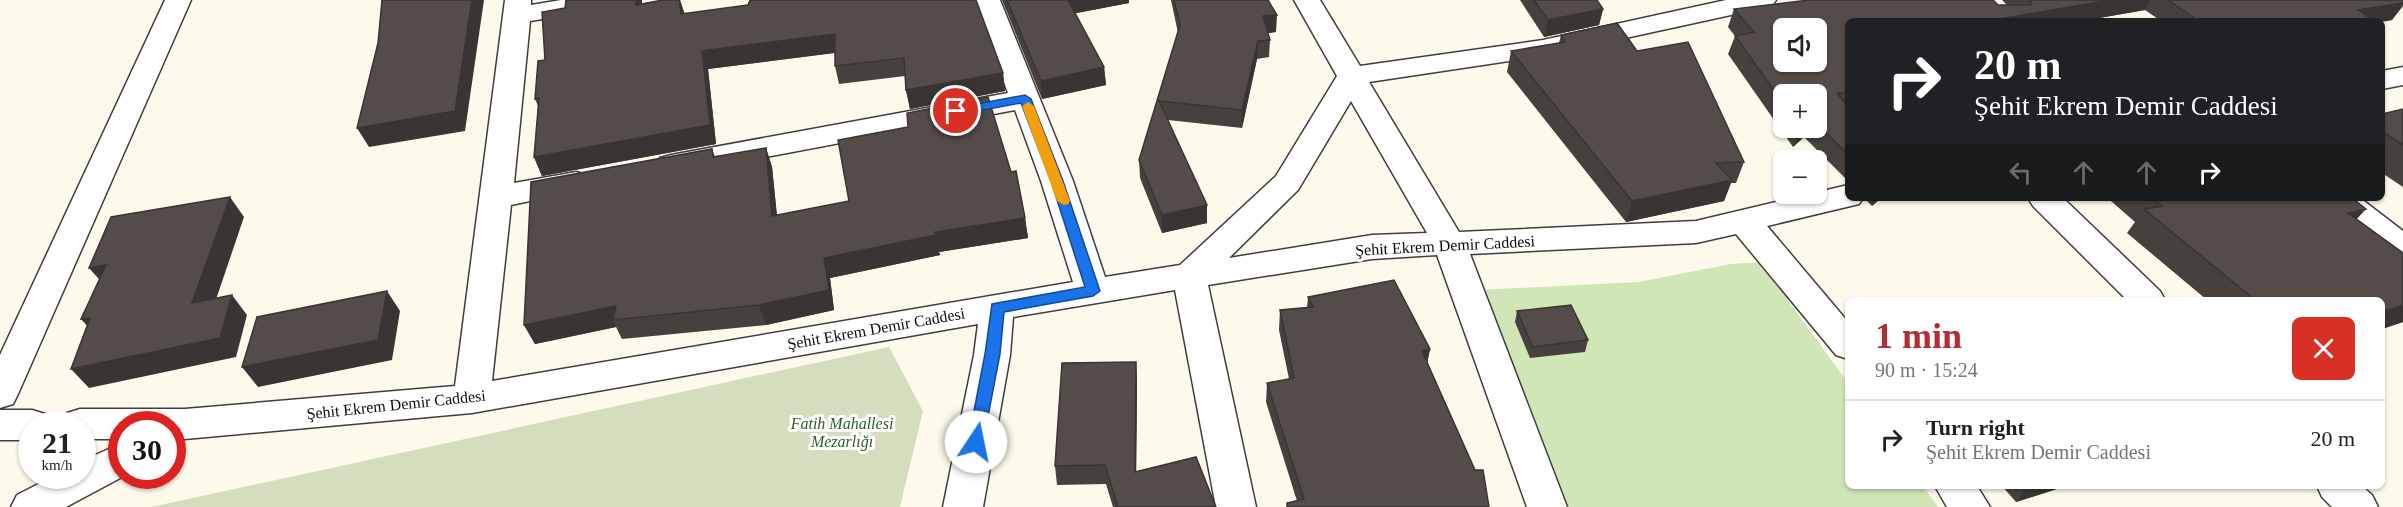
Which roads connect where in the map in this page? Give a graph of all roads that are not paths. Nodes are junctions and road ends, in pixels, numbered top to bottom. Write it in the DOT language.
graph roads {
  1 [pos="178,0"];
  2 [pos="610,0"];
  3 [pos="987,0"];
  4 [pos="1307,0"];
  5 [pos="1763,0"];
  6 [pos="1688,7"];
  7 [pos="518,8"];
  8 [pos="1352,76"];
  9 [pos="2403,76"];
  10 [pos="2385,79"];
  11 [pos="1025,99"];
  12 [pos="638,171"];
  13 [pos="603,177"];
  14 [pos="498,197"];
  15 [pos="1845,197"];
  16 [pos="2047,201"];
  17 [pos="2342,201"];
  18 [pos="1744,221"];
  19 [pos="1449,243"];
  20 [pos="2403,248"];
  21 [pos="1189,276"];
  22 [pos="1093,291"];
  23 [pos="2145,297"];
  24 [pos="997,308"];
  25 [pos="1845,342"];
  26 [pos="0,394"];
  27 [pos="472,399"];
  28 [pos="0,425"];
  29 [pos="18,425"];
  30 [pos="186,427"];
  31 [pos="108,466"];
  32 [pos="1956,489"];
  33 [pos="2339,489"];
  34 [pos="31,507"];
  35 [pos="963,507"];
  36 [pos="1236,507"];
  37 [pos="1547,507"];
  38 [pos="1970,507"];
  39 [pos="2358,507"];
  1 -- 26 [label="street"];
  2 -- 7 [label="street"];
  3 -- 11 [label="street"];
  4 -- 8 [label="street"];
  5 -- 6 [label="street"];
  6 -- 8 [label="street"];
  7 -- 14 [label="street"];
  8 -- 19 [label="street"];
  8 -- 21 [label="street"];
  9 -- 10 [label="street"];
  11 -- 12 [label="street"];
  11 -- 22 [label="street"];
  13 -- 14 [label="street"];
  14 -- 27 [label="street"];
  15 -- 18 [label="street, Şehit Ekrem Demir Caddesi"];
  16 -- 23 [label="street"];
  17 -- 20 [label="street"];
  18 -- 19 [label="street, Şehit Ekrem Demir Caddesi"];
  18 -- 25 [label="street"];
  19 -- 21 [label="street, Şehit Ekrem Demir Caddesi"];
  19 -- 37 [label="street"];
  21 -- 22 [label="street, Şehit Ekrem Demir Caddesi"];
  21 -- 36 [label="street"];
  22 -- 24 [label="street, Şehit Ekrem Demir Caddesi"];
  24 -- 27 [label="street, Şehit Ekrem Demir Caddesi"];
  24 -- 35 [label="street"];
  27 -- 30 [label="street, Şehit Ekrem Demir Caddesi"];
  28 -- 29 [label="street"];
  31 -- 34 [label="street"];
  32 -- 38 [label="street"];
  33 -- 39 [label="street"];
}
